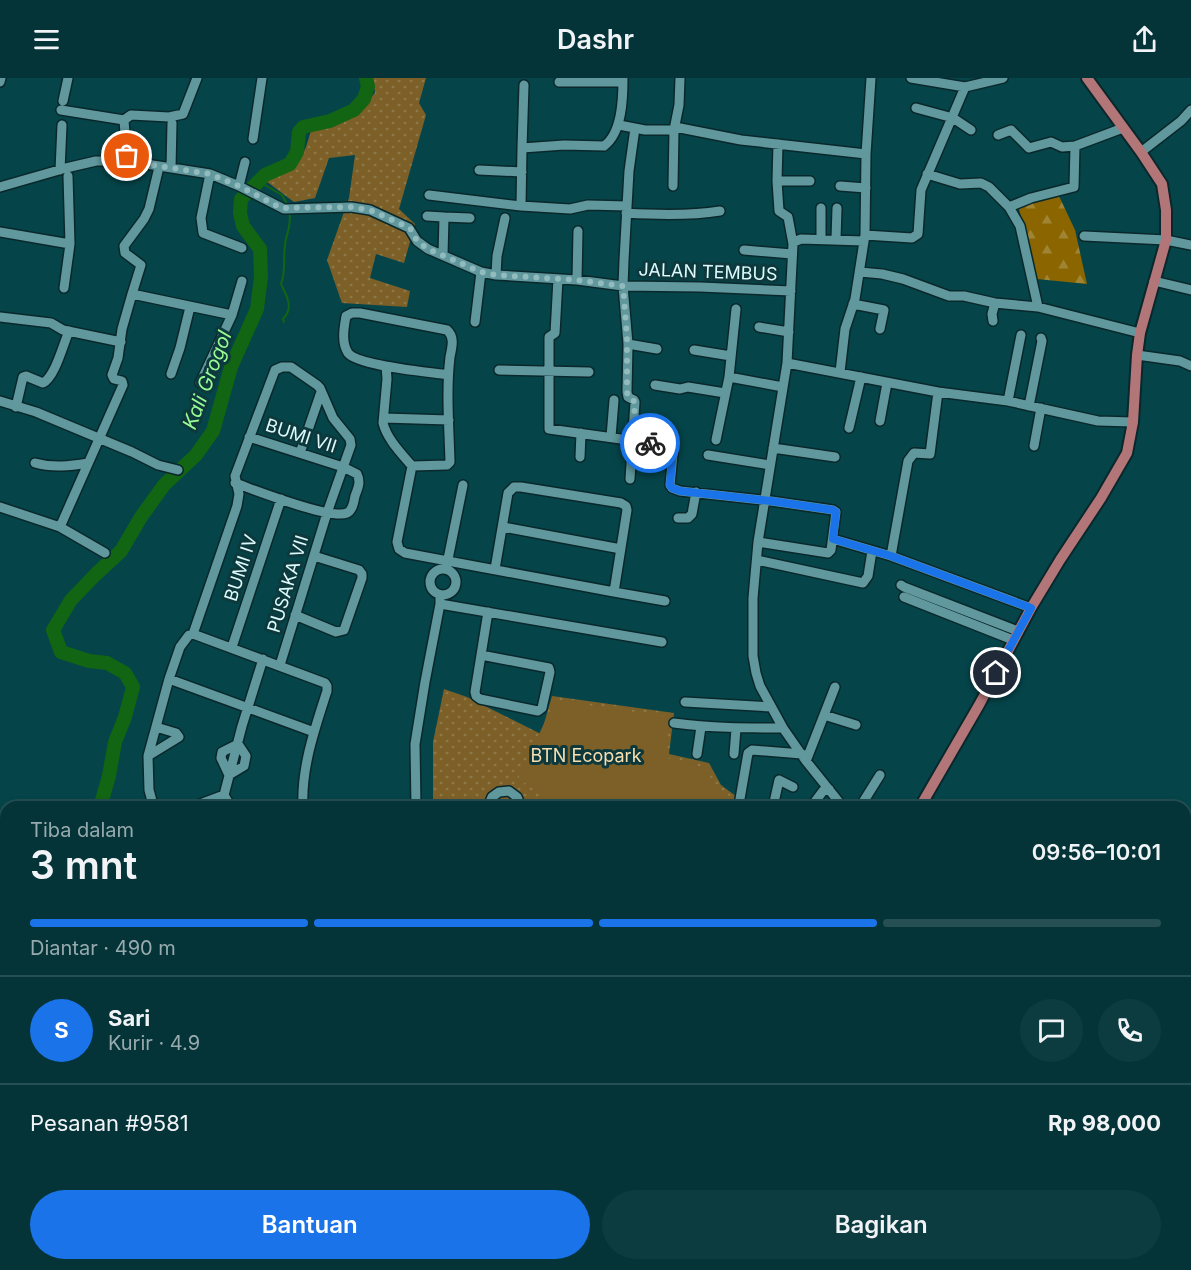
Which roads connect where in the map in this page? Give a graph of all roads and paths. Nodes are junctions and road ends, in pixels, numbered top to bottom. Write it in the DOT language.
graph roads {
  1 [pos="68,78"];
  2 [pos="197,78"];
  3 [pos="262,78"];
  4 [pos="680,78"];
  5 [pos="871,78"];
  6 [pos="911,78"];
  7 [pos="1087,78"];
  8 [pos="999,79"];
  9 [pos="623,80"];
  10 [pos="936,80"];
  11 [pos="559,82"];
  12 [pos="961,84"];
  13 [pos="524,85"];
  14 [pos="916,108"];
  15 [pos="1191,110"];
  16 [pos="953,118"];
  17 [pos="124,120"];
  18 [pos="1181,121"];
  19 [pos="171,123"];
  20 [pos="62,125"];
  21 [pos="619,125"];
  22 [pos="1191,125"];
  23 [pos="634,128"];
  24 [pos="1123,128"];
  25 [pos="675,129"];
  26 [pos="970,130"];
  27 [pos="998,135"];
  28 [pos="253,139"];
  29 [pos="778,144"];
  30 [pos="1075,146"];
  31 [pos="522,148"];
  32 [pos="1141,152"];
  33 [pos="866,154"];
  34 [pos="127,161"];
  35 [pos="245,162"];
  36 [pos="159,167"];
  37 [pos="171,168"];
  38 [pos="479,170"];
  39 [pos="522,172"];
  40 [pos="64,173"];
  41 [pos="210,174"];
  42 [pos="927,174"];
  43 [pos="777,181"];
  44 [pos="810,181"];
  45 [pos="673,186"];
  46 [pos="840,186"];
  47 [pos="0,187"];
  48 [pos="241,187"];
  49 [pos="866,188"];
  50 [pos="429,195"];
  51 [pos="521,206"];
  52 [pos="1009,207"];
  53 [pos="821,208"];
  54 [pos="837,208"];
  55 [pos="626,209"];
  56 [pos="720,211"];
  57 [pos="427,216"];
  58 [pos="444,217"];
  59 [pos="470,218"];
  60 [pos="505,218"];
  61 [pos="579,231"];
  62 [pos="0,232"];
  63 [pos="1084,236"];
  64 [pos="864,238"];
  65 [pos="820,239"];
  66 [pos="836,239"];
  67 [pos="1166,240"];
  68 [pos="70,244"];
  69 [pos="1191,245"];
  70 [pos="242,248"];
  71 [pos="793,249"];
  72 [pos="744,250"];
  73 [pos="442,255"];
  74 [pos="481,272"];
  75 [pos="860,272"];
  76 [pos="496,275"];
  77 [pos="558,279"];
  78 [pos="576,280"];
  79 [pos="242,281"];
  80 [pos="1154,281"];
  81 [pos="623,286"];
  82 [pos="64,288"];
  83 [pos="1191,290"];
  84 [pos="791,291"];
  85 [pos="132,294"];
  86 [pos="995,303"];
  87 [pos="853,304"];
  88 [pos="190,307"];
  89 [pos="1038,307"];
  90 [pos="736,309"];
  91 [pos="232,315"];
  92 [pos="0,317"];
  93 [pos="993,321"];
  94 [pos="475,322"];
  95 [pos="759,327"];
  96 [pos="880,329"];
  97 [pos="69,331"];
  98 [pos="789,332"];
  99 [pos="1140,333"];
  100 [pos="1021,335"];
  101 [pos="1041,338"];
  102 [pos="121,342"];
  103 [pos="628,344"];
  104 [pos="657,349"];
  105 [pos="694,350"];
  106 [pos="1137,355"];
  107 [pos="731,356"];
  108 [pos="787,363"];
  109 [pos="386,366"];
  110 [pos="1191,366"];
  111 [pos="402,369"];
  112 [pos="499,370"];
  113 [pos="550,371"];
  114 [pos="589,372"];
  115 [pos="840,372"];
  116 [pos="171,374"];
  117 [pos="448,375"];
  118 [pos="729,377"];
  119 [pos="861,377"];
  120 [pos="387,380"];
  121 [pos="200,383"];
  122 [pos="887,383"];
  123 [pos="655,385"];
  124 [pos="783,387"];
  125 [pos="321,392"];
  126 [pos="938,392"];
  127 [pos="725,393"];
  128 [pos="614,400"];
  129 [pos="0,401"];
  130 [pos="1008,401"];
  131 [pos="1029,406"];
  132 [pos="16,407"];
  133 [pos="1041,408"];
  134 [pos="384,417"];
  135 [pos="449,420"];
  136 [pos="880,421"];
  137 [pos="1133,422"];
  138 [pos="849,428"];
  139 [pos="581,434"];
  140 [pos="249,437"];
  141 [pos="611,437"];
  142 [pos="99,438"];
  143 [pos="716,440"];
  144 [pos="633,441"];
  145 [pos="1034,446"];
  146 [pos="773,448"];
  147 [pos="300,453"];
  148 [pos="708,455"];
  149 [pos="580,457"];
  150 [pos="835,457"];
  151 [pos="35,463"];
  152 [pos="88,463"];
  153 [pos="770,465"];
  154 [pos="412,466"];
  155 [pos="342,467"];
  156 [pos="178,470"];
  157 [pos="630,479"];
  158 [pos="235,483"];
  159 [pos="463,485"];
  160 [pos="696,492"];
  161 [pos="281,499"];
  162 [pos="764,500"];
  163 [pos="0,507"];
  164 [pos="327,513"];
  165 [pos="678,518"];
  166 [pos="60,527"];
  167 [pos="503,527"];
  168 [pos="833,539"];
  169 [pos="758,542"];
  170 [pos="621,549"];
  171 [pos="872,551"];
  172 [pos="105,553"];
  173 [pos="314,556"];
  174 [pos="891,556"];
  175 [pos="757,560"];
  176 [pos="447,565"];
  177 [pos="495,568"];
  178 [pos="901,585"];
  179 [pos="614,592"];
  180 [pos="904,597"];
  181 [pos="440,600"];
  182 [pos="665,601"];
  183 [pos="1031,608"];
  184 [pos="488,612"];
  185 [pos="296,615"];
  186 [pos="193,634"];
  187 [pos="1016,636"];
  188 [pos="662,642"];
  189 [pos="232,647"];
  190 [pos="481,655"];
  191 [pos="263,659"];
  192 [pos="280,665"];
  193 [pos="169,679"];
  194 [pos="835,687"];
  195 [pos="685,702"];
  196 [pos="248,707"];
  197 [pos="771,707"];
  198 [pos="824,715"];
  199 [pos="674,723"];
  200 [pos="856,725"];
  201 [pos="156,727"];
  202 [pos="701,727"];
  203 [pos="783,728"];
  204 [pos="736,729"];
  205 [pos="314,732"];
  206 [pos="697,754"];
  207 [pos="734,754"];
  208 [pos="148,756"];
  209 [pos="804,757"];
  210 [pos="880,775"];
  211 [pos="793,787"];
  212 [pos="829,789"];
  213 [pos="224,795"];
  214 [pos="152,801"];
  215 [pos="208,801"];
  216 [pos="223,801"];
  217 [pos="228,801"];
  218 [pos="303,801"];
  219 [pos="416,801"];
  220 [pos="490,801"];
  221 [pos="520,801"];
  222 [pos="745,801"];
  223 [pos="774,801"];
  224 [pos="816,801"];
  225 [pos="838,801"];
  226 [pos="864,801"];
  227 [pos="923,801"];
  228 [pos="1191,1220"];
  229 [pos="1191,1231"];
  1 -- 17 [label="street"];
  2 -- 17 [label="street"];
  3 -- 28 [label="street"];
  4 -- 25 [label="street"];
  5 -- 33 [label="street"];
  6 -- 10 [label="street"];
  7 -- 24 [label="main road"];
  8 -- 12 [label="street"];
  9 -- 11 [label="street"];
  9 -- 21 [label="street"];
  10 -- 12 [label="street"];
  12 -- 16 [label="street"];
  13 -- 31 [label="street"];
  14 -- 16 [label="street"];
  15 -- 18 [label="street"];
  16 -- 26 [label="street"];
  16 -- 42 [label="street"];
  17 -- 34 [label="street"];
  18 -- 22 [label="street"];
  18 -- 32 [label="street"];
  19 -- 37 [label="street"];
  20 -- 40 [label="street"];
  21 -- 23 [label="street"];
  21 -- 31 [label="street"];
  23 -- 25 [label="street"];
  23 -- 55 [label="street"];
  24 -- 30 [label="street"];
  24 -- 32 [label="main road"];
  25 -- 29 [label="street"];
  25 -- 45 [label="street"];
  27 -- 30 [label="street"];
  29 -- 33 [label="street"];
  29 -- 43 [label="street"];
  30 -- 52 [label="street"];
  31 -- 39 [label="street"];
  32 -- 67 [label="main road"];
  33 -- 49 [label="street"];
  34 -- 36 [label="street, JALAN TEMBUS"];
  34 -- 40 [label="street, JALAN TEMBUS"];
  35 -- 48 [label="street"];
  36 -- 37 [label="street, JALAN TEMBUS"];
  36 -- 85 [label="street"];
  37 -- 41 [label="street, JALAN TEMBUS"];
  38 -- 39 [label="street"];
  39 -- 51 [label="street"];
  40 -- 47 [label="street, JALAN TEMBUS"];
  40 -- 68 [label="street"];
  41 -- 48 [label="street, JALAN TEMBUS"];
  41 -- 70 [label="street"];
  42 -- 52 [label="street"];
  42 -- 64 [label="street"];
  43 -- 44 [label="street"];
  43 -- 71 [label="street"];
  46 -- 49 [label="street"];
  48 -- 73 [label="street, JALAN TEMBUS"];
  49 -- 64 [label="street"];
  50 -- 51 [label="street"];
  51 -- 55 [label="street"];
  52 -- 89 [label="street"];
  53 -- 65 [label="street"];
  54 -- 66 [label="street"];
  55 -- 56 [label="street"];
  55 -- 81 [label="street"];
  57 -- 58 [label="street"];
  58 -- 59 [label="street"];
  58 -- 73 [label="street"];
  60 -- 76 [label="street"];
  61 -- 78 [label="street"];
  62 -- 68 [label="street"];
  63 -- 67 [label="street"];
  64 -- 66 [label="street"];
  64 -- 75 [label="street"];
  65 -- 66 [label="street"];
  65 -- 71 [label="street"];
  67 -- 69 [label="street"];
  67 -- 80 [label="main road"];
  68 -- 82 [label="street"];
  71 -- 72 [label="street"];
  71 -- 84 [label="street"];
  73 -- 74 [label="street, JALAN TEMBUS"];
  74 -- 76 [label="street, JALAN TEMBUS"];
  74 -- 94 [label="street"];
  75 -- 86 [label="street"];
  75 -- 87 [label="street"];
  76 -- 77 [label="street, JALAN TEMBUS"];
  77 -- 78 [label="street, JALAN TEMBUS"];
  77 -- 113 [label="street"];
  78 -- 81 [label="street, JALAN TEMBUS"];
  79 -- 91 [label="street"];
  80 -- 83 [label="street"];
  80 -- 99 [label="main road"];
  81 -- 84 [label="street, JALAN TEMBUS"];
  81 -- 103 [label="street, JALAN TEMBUS"];
  84 -- 98 [label="street"];
  85 -- 88 [label="street"];
  85 -- 102 [label="street"];
  86 -- 89 [label="street"];
  86 -- 93 [label="street"];
  87 -- 96 [label="street"];
  87 -- 115 [label="street"];
  88 -- 91 [label="street"];
  88 -- 116 [label="street"];
  89 -- 99 [label="street"];
  90 -- 107 [label="street"];
  91 -- 121 [label="street"];
  92 -- 97 [label="street"];
  95 -- 98 [label="street"];
  97 -- 102 [label="street"];
  97 -- 132 [label="street"];
  98 -- 108 [label="street"];
  99 -- 106 [label="main road"];
  100 -- 130 [label="street"];
  101 -- 131 [label="street"];
  102 -- 142 [label="street"];
  103 -- 104 [label="street"];
  103 -- 144 [label="street, JALAN TEMBUS"];
  105 -- 107 [label="street"];
  106 -- 110 [label="street"];
  106 -- 137 [label="main road"];
  107 -- 118 [label="street"];
  108 -- 115 [label="street"];
  108 -- 124 [label="street"];
  109 -- 111 [label="street"];
  109 -- 117 [label="street"];
  109 -- 120 [label="street"];
  111 -- 117 [label="street"];
  111 -- 120 [label="street"];
  112 -- 113 [label="street"];
  113 -- 114 [label="street"];
  113 -- 139 [label="street"];
  115 -- 119 [label="street"];
  117 -- 135 [label="street"];
  118 -- 124 [label="street"];
  118 -- 127 [label="street"];
  119 -- 122 [label="street"];
  119 -- 138 [label="street"];
  120 -- 134 [label="street"];
  122 -- 126 [label="street"];
  122 -- 136 [label="street"];
  123 -- 127 [label="street"];
  124 -- 146 [label="street"];
  125 -- 140 [label="street"];
  125 -- 147 [label="street"];
  125 -- 155 [label="street, PUSAKA VII"];
  126 -- 130 [label="street"];
  126 -- 174 [label="street"];
  127 -- 143 [label="street"];
  128 -- 141 [label="street"];
  129 -- 132 [label="street"];
  130 -- 131 [label="street"];
  131 -- 133 [label="street"];
  132 -- 142 [label="street"];
  133 -- 137 [label="street"];
  133 -- 145 [label="street"];
  134 -- 135 [label="street"];
  134 -- 154 [label="street"];
  135 -- 154 [label="street"];
  137 -- 183 [label="main road"];
  139 -- 141 [label="street"];
  139 -- 149 [label="street"];
  140 -- 147 [label="street, BUMI VII"];
  140 -- 158 [label="street"];
  141 -- 144 [label="street"];
  142 -- 152 [label="street"];
  142 -- 156 [label="street"];
  144 -- 157 [label="street, JALAN TEMBUS"];
  144 -- 160 [label="street"];
  146 -- 150 [label="street"];
  146 -- 153 [label="street"];
  147 -- 155 [label="street, BUMI VII"];
  148 -- 153 [label="street"];
  151 -- 152 [label="street"];
  152 -- 166 [label="street"];
  153 -- 162 [label="street"];
  154 -- 176 [label="street"];
  155 -- 164 [label="street, PUSAKA VII"];
  155 -- 164 [label="street"];
  158 -- 161 [label="street"];
  158 -- 186 [label="street"];
  159 -- 176 [label="street"];
  160 -- 162 [label="street"];
  160 -- 165 [label="street"];
  161 -- 164 [label="street"];
  161 -- 189 [label="street, BUMI IV"];
  162 -- 168 [label="street"];
  162 -- 169 [label="street"];
  163 -- 166 [label="street"];
  164 -- 173 [label="street, PUSAKA VII"];
  166 -- 172 [label="street"];
  167 -- 170 [label="street"];
  167 -- 170 [label="street"];
  167 -- 177 [label="street"];
  168 -- 169 [label="street"];
  168 -- 171 [label="street"];
  169 -- 175 [label="street"];
  170 -- 179 [label="street"];
  171 -- 174 [label="street"];
  171 -- 175 [label="street"];
  173 -- 185 [label="street, PUSAKA VII"];
  173 -- 185 [label="street"];
  174 -- 183 [label="street"];
  175 -- 197 [label="street"];
  176 -- 177 [label="street"];
  176 -- 181 [label="street"];
  176 -- 181 [label="street"];
  177 -- 179 [label="street"];
  178 -- 187 [label="street"];
  179 -- 182 [label="street"];
  180 -- 187 [label="street"];
  181 -- 184 [label="street"];
  181 -- 219 [label="street"];
  183 -- 187 [label="main road"];
  184 -- 188 [label="street"];
  184 -- 190 [label="street"];
  185 -- 192 [label="street, PUSAKA VII"];
  186 -- 189 [label="street"];
  186 -- 193 [label="street"];
  187 -- 227 [label="main road"];
  189 -- 191 [label="street"];
  190 -- 190 [label="street"];
  191 -- 192 [label="street"];
  191 -- 196 [label="street"];
  192 -- 205 [label="street"];
  193 -- 196 [label="street"];
  193 -- 201 [label="street"];
  194 -- 198 [label="street"];
  195 -- 197 [label="street"];
  196 -- 205 [label="street"];
  196 -- 213 [label="street"];
  197 -- 203 [label="street"];
  198 -- 200 [label="street"];
  198 -- 209 [label="street"];
  199 -- 202 [label="street"];
  201 -- 208 [label="street"];
  201 -- 208 [label="street"];
  202 -- 204 [label="street"];
  202 -- 206 [label="street"];
  203 -- 204 [label="street"];
  203 -- 209 [label="street"];
  204 -- 207 [label="street"];
  205 -- 218 [label="street"];
  208 -- 214 [label="street"];
  209 -- 212 [label="street"];
  209 -- 222 [label="street"];
  210 -- 226 [label="street"];
  211 -- 223 [label="street"];
  212 -- 224 [label="street"];
  212 -- 225 [label="street"];
  213 -- 215 [label="street"];
  213 -- 216 [label="street"];
  213 -- 217 [label="street"];
  220 -- 221 [label="street"];
  228 -- 229 [label="street"];
}
